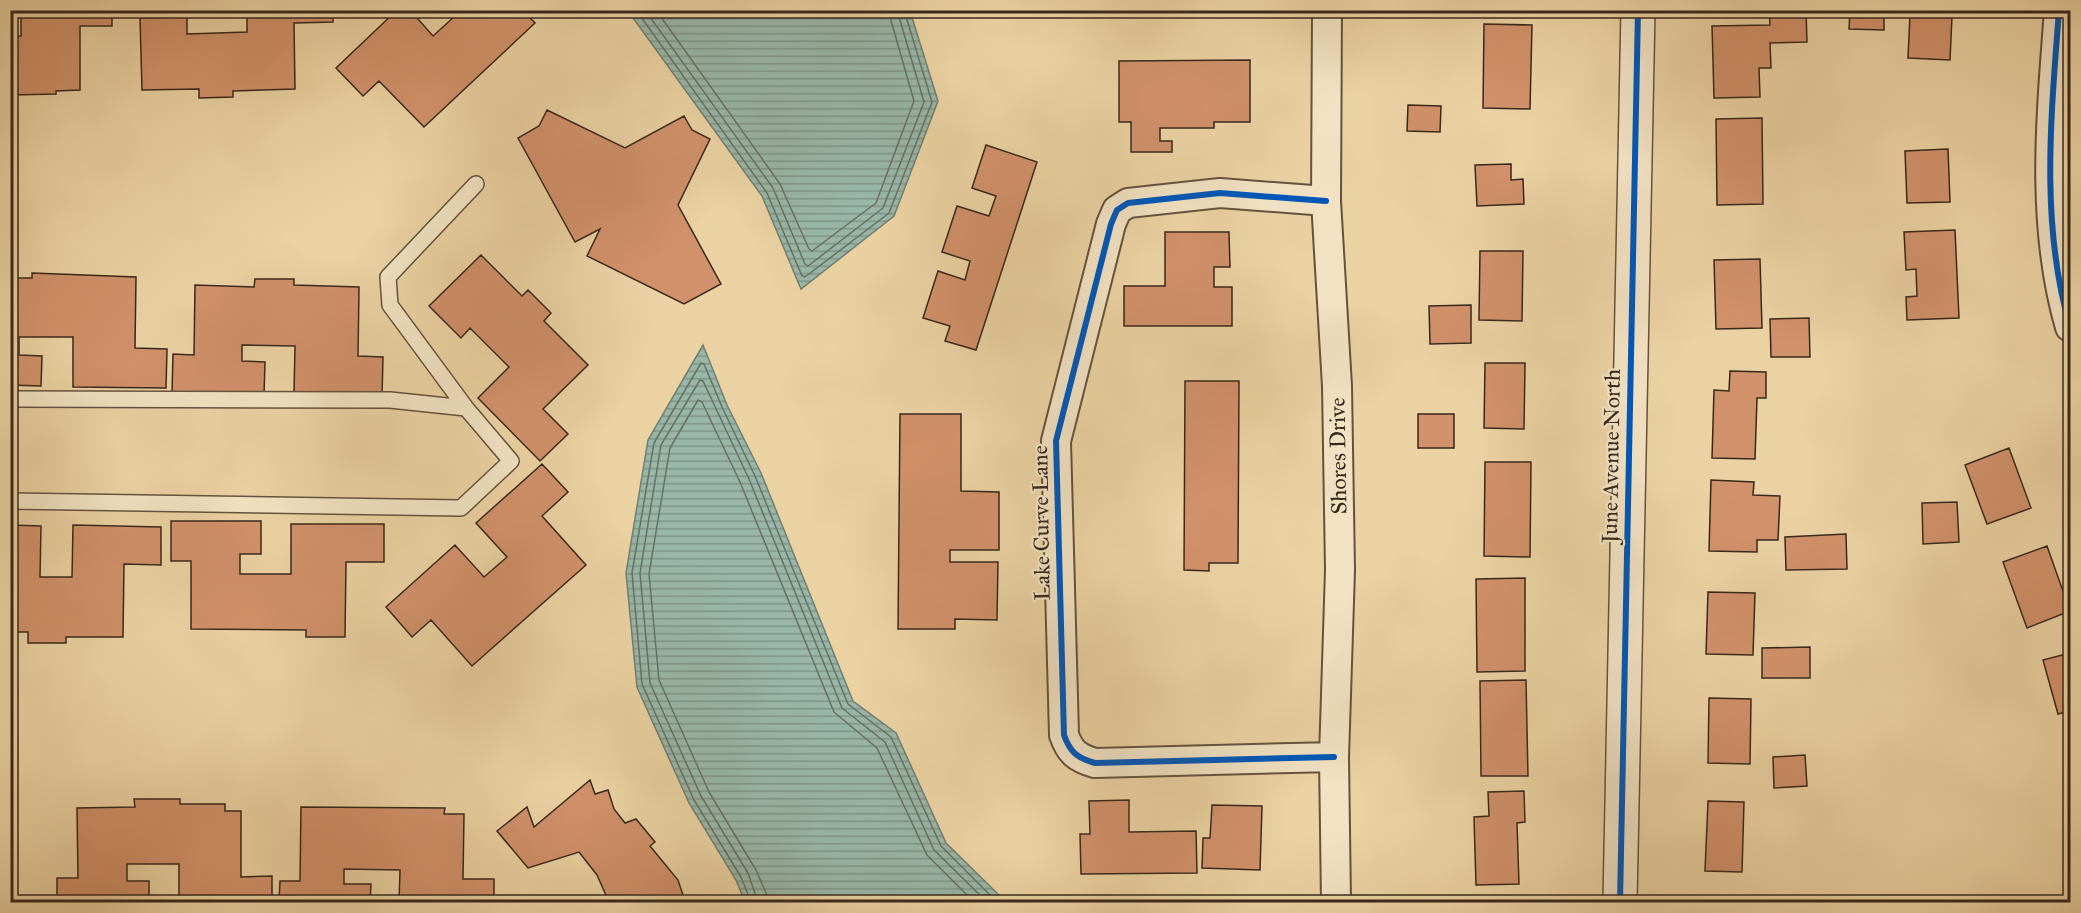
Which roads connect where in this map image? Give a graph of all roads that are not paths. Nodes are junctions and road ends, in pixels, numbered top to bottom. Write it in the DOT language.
graph roads {
  1 [pos="1327,10"];
  2 [pos="1638,10"];
  3 [pos="2059,10"];
  4 [pos="476,184"];
  5 [pos="1326,201"];
  6 [pos="2063,264"];
  7 [pos="2070,327"];
  8 [pos="10,399"];
  9 [pos="466,408"];
  10 [pos="10,501"];
  11 [pos="1334,757"];
  12 [pos="1336,903"];
  13 [pos="1620,903"];
  1 -- 5 [label="street, Shores Drive"];
  2 -- 13 [label="street, June Avenue North"];
  3 -- 6 [label="street"];
  4 -- 9 [label="lane"];
  5 -- 11 [label="street, Shores Drive"];
  5 -- 11 [label="street, Lake Curve Lane"];
  6 -- 7 [label="street"];
  8 -- 9 [label="lane"];
  9 -- 10 [label="lane"];
  11 -- 12 [label="street, Shores Drive"];
}
